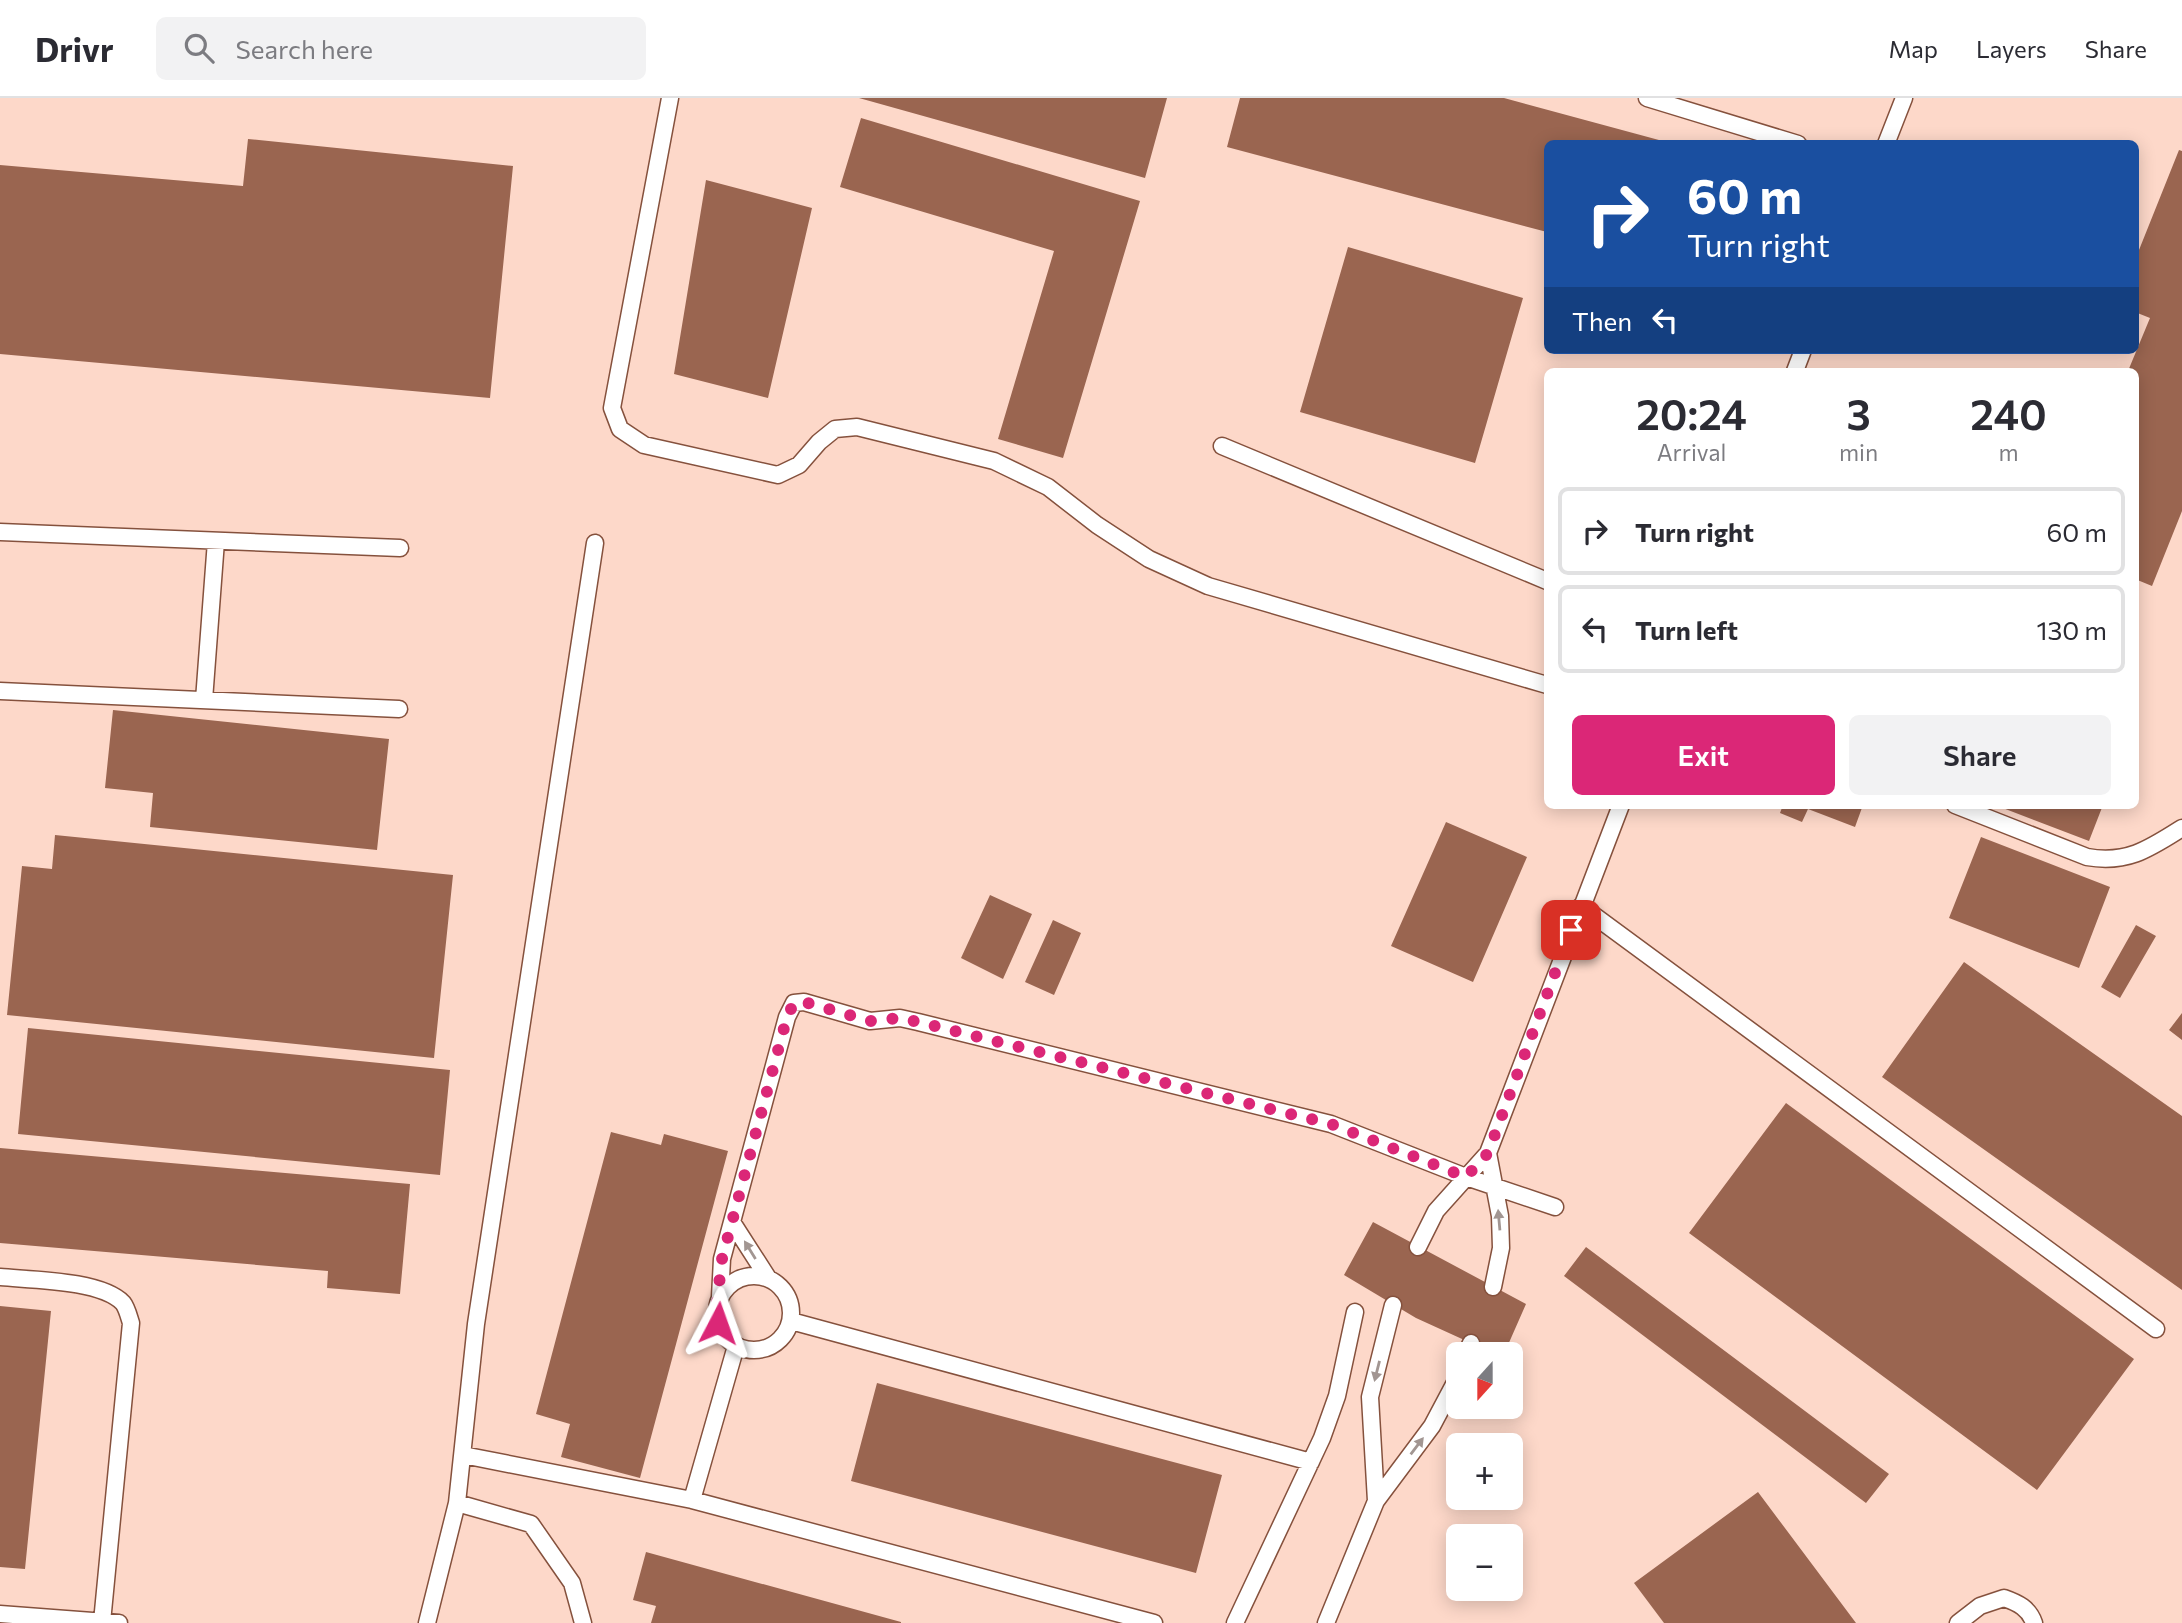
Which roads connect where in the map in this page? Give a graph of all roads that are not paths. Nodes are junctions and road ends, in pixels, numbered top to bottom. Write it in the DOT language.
graph roads {
  1 [pos="670,98"];
  2 [pos="1647,98"];
  3 [pos="1904,98"];
  4 [pos="1785,140"];
  5 [pos="1888,140"];
  6 [pos="1222,446"];
  7 [pos="0,532"];
  8 [pos="216,541"];
  9 [pos="594,543"];
  10 [pos="400,548"];
  11 [pos="1544,580"];
  12 [pos="1544,684"];
  13 [pos="0,691"];
  14 [pos="204,700"];
  15 [pos="399,709"];
  16 [pos="1618,809"];
  17 [pos="1965,809"];
  18 [pos="2182,828"];
  19 [pos="1581,905"];
  20 [pos="1488,1153"];
  21 [pos="1466,1177"];
  22 [pos="1494,1187"];
  23 [pos="1555,1207"];
  24 [pos="732,1222"];
  25 [pos="1418,1247"];
  26 [pos="0,1277"];
  27 [pos="768,1278"];
  28 [pos="1493,1287"];
  29 [pos="720,1297"];
  30 [pos="1393,1305"];
  31 [pos="1356,1312"];
  32 [pos="791,1321"];
  33 [pos="2156,1329"];
  34 [pos="736,1346"];
  35 [pos="1446,1400"];
  36 [pos="463,1455"];
  37 [pos="1311,1462"];
  38 [pos="692,1500"];
  39 [pos="1376,1501"];
  40 [pos="457,1503"];
  41 [pos="0,1614"];
  42 [pos="111,1622"];
  43 [pos="428,1623"];
  44 [pos="583,1623"];
  45 [pos="1154,1623"];
  46 [pos="1235,1623"];
  47 [pos="1326,1623"];
  48 [pos="1958,1623"];
  49 [pos="2034,1623"];
  1 -- 12 [label="lane"];
  2 -- 4 [label="lane"];
  3 -- 5 [label="lane"];
  6 -- 11 [label="lane"];
  7 -- 8 [label="lane"];
  8 -- 10 [label="lane"];
  8 -- 14 [label="lane"];
  9 -- 36 [label="lane"];
  13 -- 14 [label="lane"];
  14 -- 15 [label="lane"];
  16 -- 19 [label="lane"];
  17 -- 18 [label="lane"];
  19 -- 20 [label="lane"];
  19 -- 33 [label="lane"];
  20 -- 21 [label="lane"];
  20 -- 22 [label="lane"];
  21 -- 22 [label="lane"];
  21 -- 24 [label="lane"];
  21 -- 25 [label="lane"];
  22 -- 23 [label="lane"];
  28 -- 22 [label="lane, one-way"];
  27 -- 24 [label="lane, one-way"];
  24 -- 29 [label="lane"];
  26 -- 42 [label="lane"];
  27 -- 29 [label="lane"];
  27 -- 32 [label="lane"];
  29 -- 34 [label="lane"];
  30 -- 39 [label="lane, one-way"];
  31 -- 37 [label="lane"];
  32 -- 34 [label="lane"];
  32 -- 37 [label="lane"];
  34 -- 38 [label="lane"];
  39 -- 35 [label="lane, one-way"];
  36 -- 38 [label="lane"];
  36 -- 40 [label="lane"];
  37 -- 46 [label="lane"];
  38 -- 45 [label="lane"];
  39 -- 47 [label="lane"];
  40 -- 43 [label="lane"];
  40 -- 44 [label="lane"];
  41 -- 42 [label="lane"];
  48 -- 49 [label="lane"];
}
